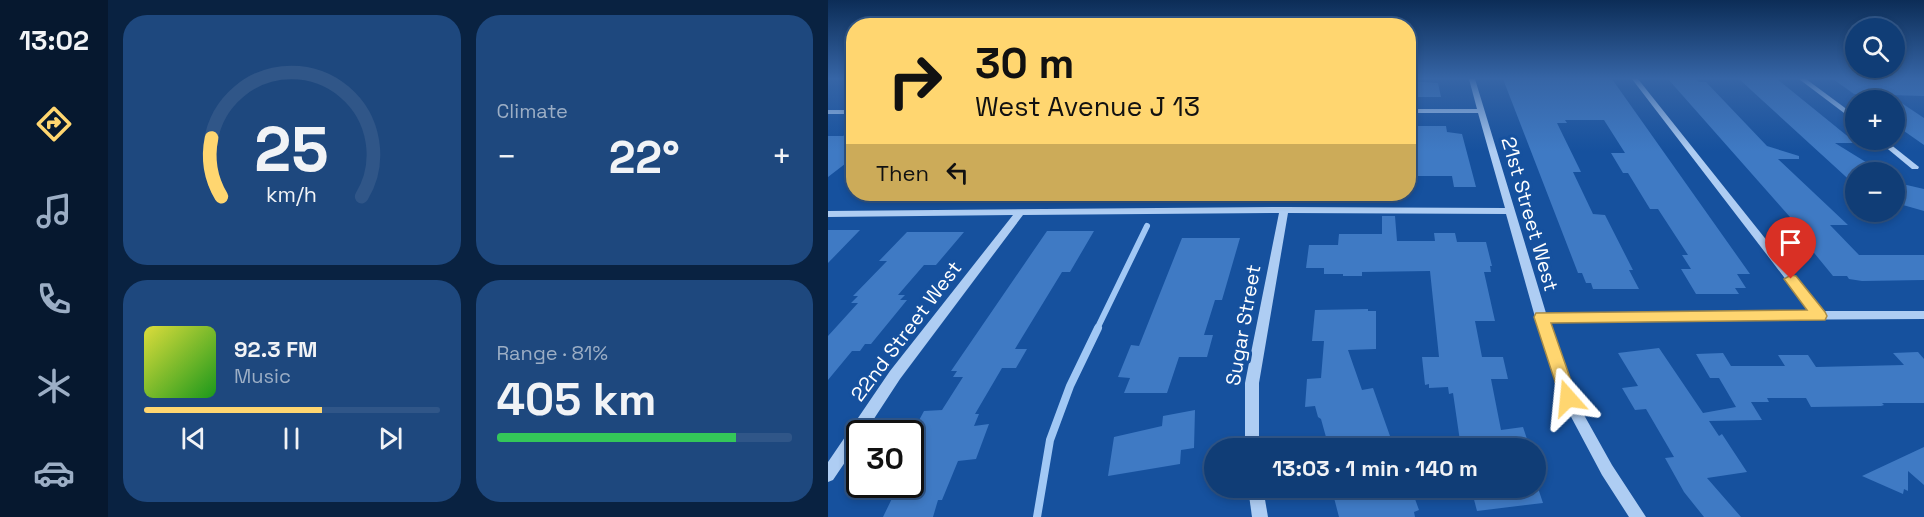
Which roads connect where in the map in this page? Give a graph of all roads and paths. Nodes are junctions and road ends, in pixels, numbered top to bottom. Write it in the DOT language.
graph roads {
  1 [pos="1480,103"];
  2 [pos="1654,103"];
  3 [pos="1416,111"];
  4 [pos="1482,111"];
  5 [pos="828,112"];
  6 [pos="846,112"];
  7 [pos="1894,150"];
  8 [pos="1915,166"];
  9 [pos="1284,210"];
  10 [pos="1509,211"];
  11 [pos="1020,213"];
  12 [pos="828,214"];
  13 [pos="1924,315"];
  14 [pos="1820,316"];
  15 [pos="1541,317"];
  16 [pos="1252,438"];
  17 [pos="828,475"];
  18 [pos="1257,498"];
  19 [pos="1260,517"];
  20 [pos="1638,517"];
  1 -- 4 [label="street, 21st Street West"];
  2 -- 14 [label="street"];
  3 -- 4 [label="street"];
  4 -- 10 [label="street, 21st Street West"];
  5 -- 6 [label="street"];
  7 -- 8 [label="street"];
  9 -- 10 [label="street"];
  9 -- 11 [label="street"];
  9 -- 16 [label="street, Sugar Street"];
  10 -- 15 [label="street, 21st Street West"];
  11 -- 12 [label="street"];
  11 -- 17 [label="street, 22nd Street West"];
  13 -- 14 [label="street"];
  14 -- 15 [label="street"];
  15 -- 20 [label="street, 21st Street West"];
  18 -- 19 [label="street"];
}
